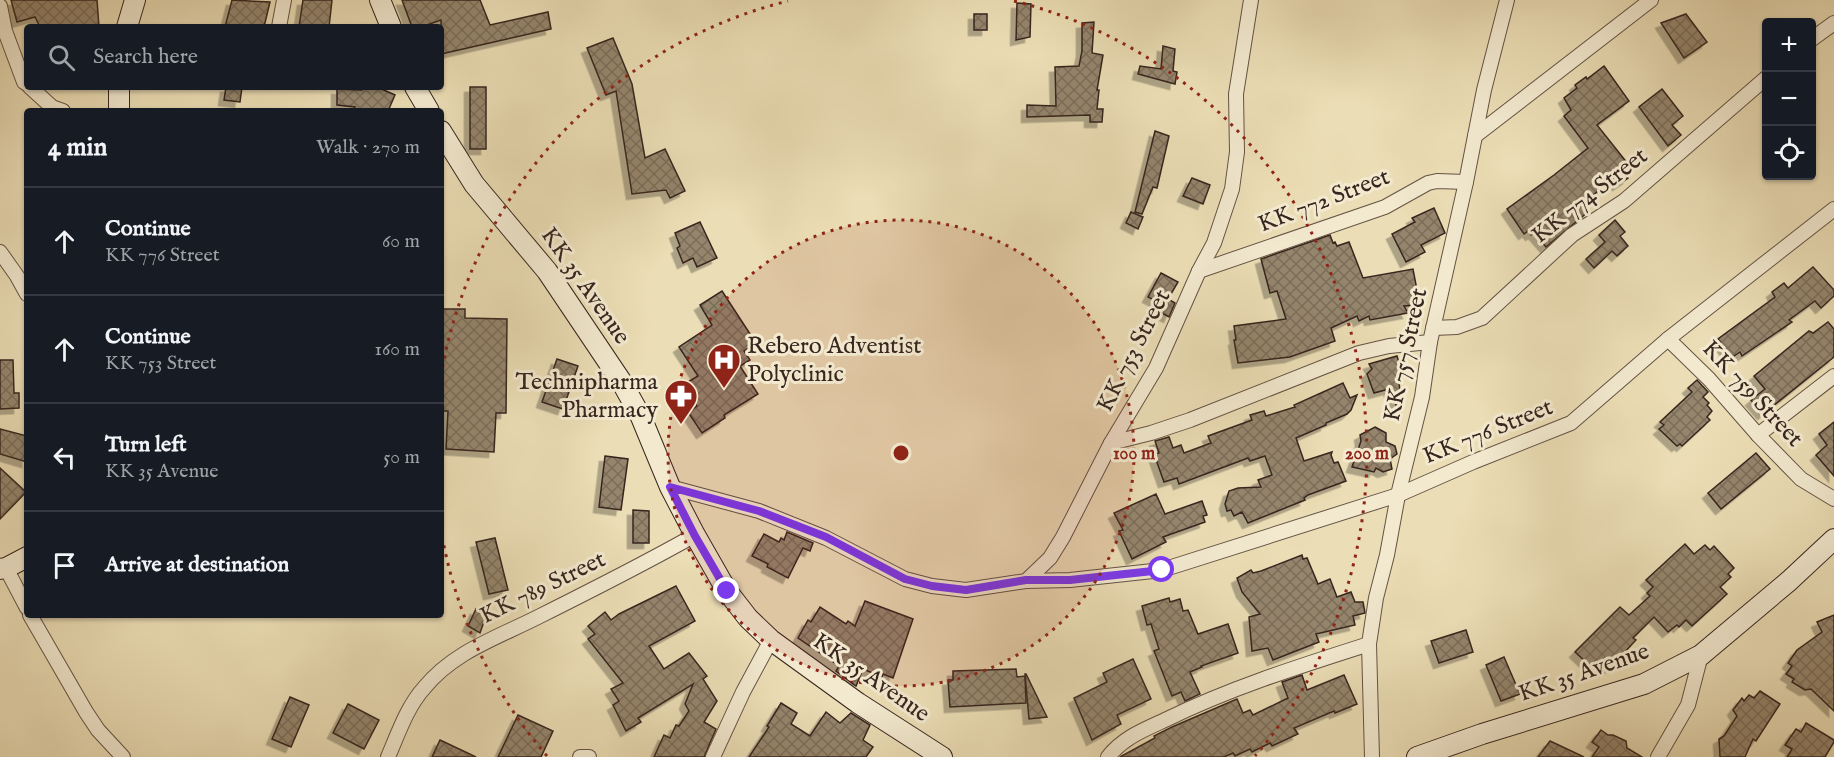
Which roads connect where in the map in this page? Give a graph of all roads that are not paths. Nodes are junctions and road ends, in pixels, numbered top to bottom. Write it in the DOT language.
graph roads {
  1 [pos="135,0"];
  2 [pos="284,0"];
  3 [pos="380,0"];
  4 [pos="1251,0"];
  5 [pos="1507,0"];
  6 [pos="1651,0"];
  7 [pos="0,6"];
  8 [pos="1834,23"];
  9 [pos="128,24"];
  10 [pos="280,24"];
  11 [pos="390,24"];
  12 [pos="1816,36"];
  13 [pos="24,82"];
  14 [pos="1762,82"];
  15 [pos="33,90"];
  16 [pos="119,90"];
  17 [pos="417,90"];
  18 [pos="55,108"];
  19 [pos="119,108"];
  20 [pos="427,108"];
  21 [pos="444,136"];
  22 [pos="1475,136"];
  23 [pos="1466,182"];
  24 [pos="1834,209"];
  25 [pos="0,252"];
  26 [pos="1199,271"];
  27 [pos="24,289"];
  28 [pos="1433,328"];
  29 [pos="1668,339"];
  30 [pos="1430,342"];
  31 [pos="1834,376"];
  32 [pos="1758,435"];
  33 [pos="1111,443"];
  34 [pos="670,487"];
  35 [pos="1398,495"];
  36 [pos="1834,499"];
  37 [pos="695,536"];
  38 [pos="1834,539"];
  39 [pos="24,558"];
  40 [pos="3,568"];
  41 [pos="1026,580"];
  42 [pos="24,603"];
  43 [pos="32,618"];
  44 [pos="771,640"];
  45 [pos="1369,644"];
  46 [pos="1701,655"];
  47 [pos="1436,754"];
  48 [pos="123,757"];
  49 [pos="388,757"];
  50 [pos="579,757"];
  51 [pos="589,757"];
  52 [pos="713,757"];
  53 [pos="942,757"];
  54 [pos="1108,757"];
  55 [pos="1372,757"];
  56 [pos="1417,757"];
  57 [pos="1658,757"];
  1 -- 9 [label="main road"];
  2 -- 10 [label="street"];
  3 -- 11 [label="main road"];
  4 -- 26 [label="street, KK 753 Street"];
  5 -- 22 [label="street, KK 757 Street"];
  6 -- 22 [label="street"];
  7 -- 13 [label="street"];
  8 -- 12 [label="street"];
  14 -- 28 [label="street, KK 774 Street"];
  15 -- 18 [label="street"];
  16 -- 19 [label="main road"];
  17 -- 20 [label="main road"];
  21 -- 34 [label="main road, KK 35 Avenue"];
  22 -- 23 [label="street, KK 757 Street"];
  23 -- 26 [label="street, KK 772 Street"];
  23 -- 28 [label="street, KK 757 Street"];
  24 -- 29 [label="street, KK 776 Street"];
  25 -- 27 [label="street"];
  26 -- 33 [label="street, KK 753 Street"];
  28 -- 30 [label="street, KK 757 Street"];
  29 -- 32 [label="street, KK 759 Street"];
  29 -- 35 [label="street, KK 776 Street"];
  30 -- 33 [label="street"];
  30 -- 35 [label="street, KK 757 Street"];
  31 -- 32 [label="street"];
  32 -- 36 [label="street, KK 759 Street"];
  33 -- 41 [label="street, KK 753 Street"];
  34 -- 37 [label="main road, KK 35 Avenue"];
  34 -- 41 [label="street"];
  35 -- 41 [label="street, KK 776 Street"];
  35 -- 45 [label="street, KK 757 Street"];
  37 -- 44 [label="main road, KK 35 Avenue"];
  37 -- 49 [label="street, KK 789 Street"];
  38 -- 46 [label="main road, KK 35 Avenue"];
  39 -- 40 [label="main road"];
  40 -- 42 [label="street"];
  43 -- 48 [label="street"];
  44 -- 52 [label="street"];
  44 -- 53 [label="main road, KK 35 Avenue"];
  45 -- 54 [label="street"];
  45 -- 55 [label="street, KK 757 Street"];
  46 -- 47 [label="main road, KK 35 Avenue"];
  46 -- 57 [label="street"];
  47 -- 56 [label="main road, KK 35 Avenue"];
  50 -- 51 [label="street"];
}
